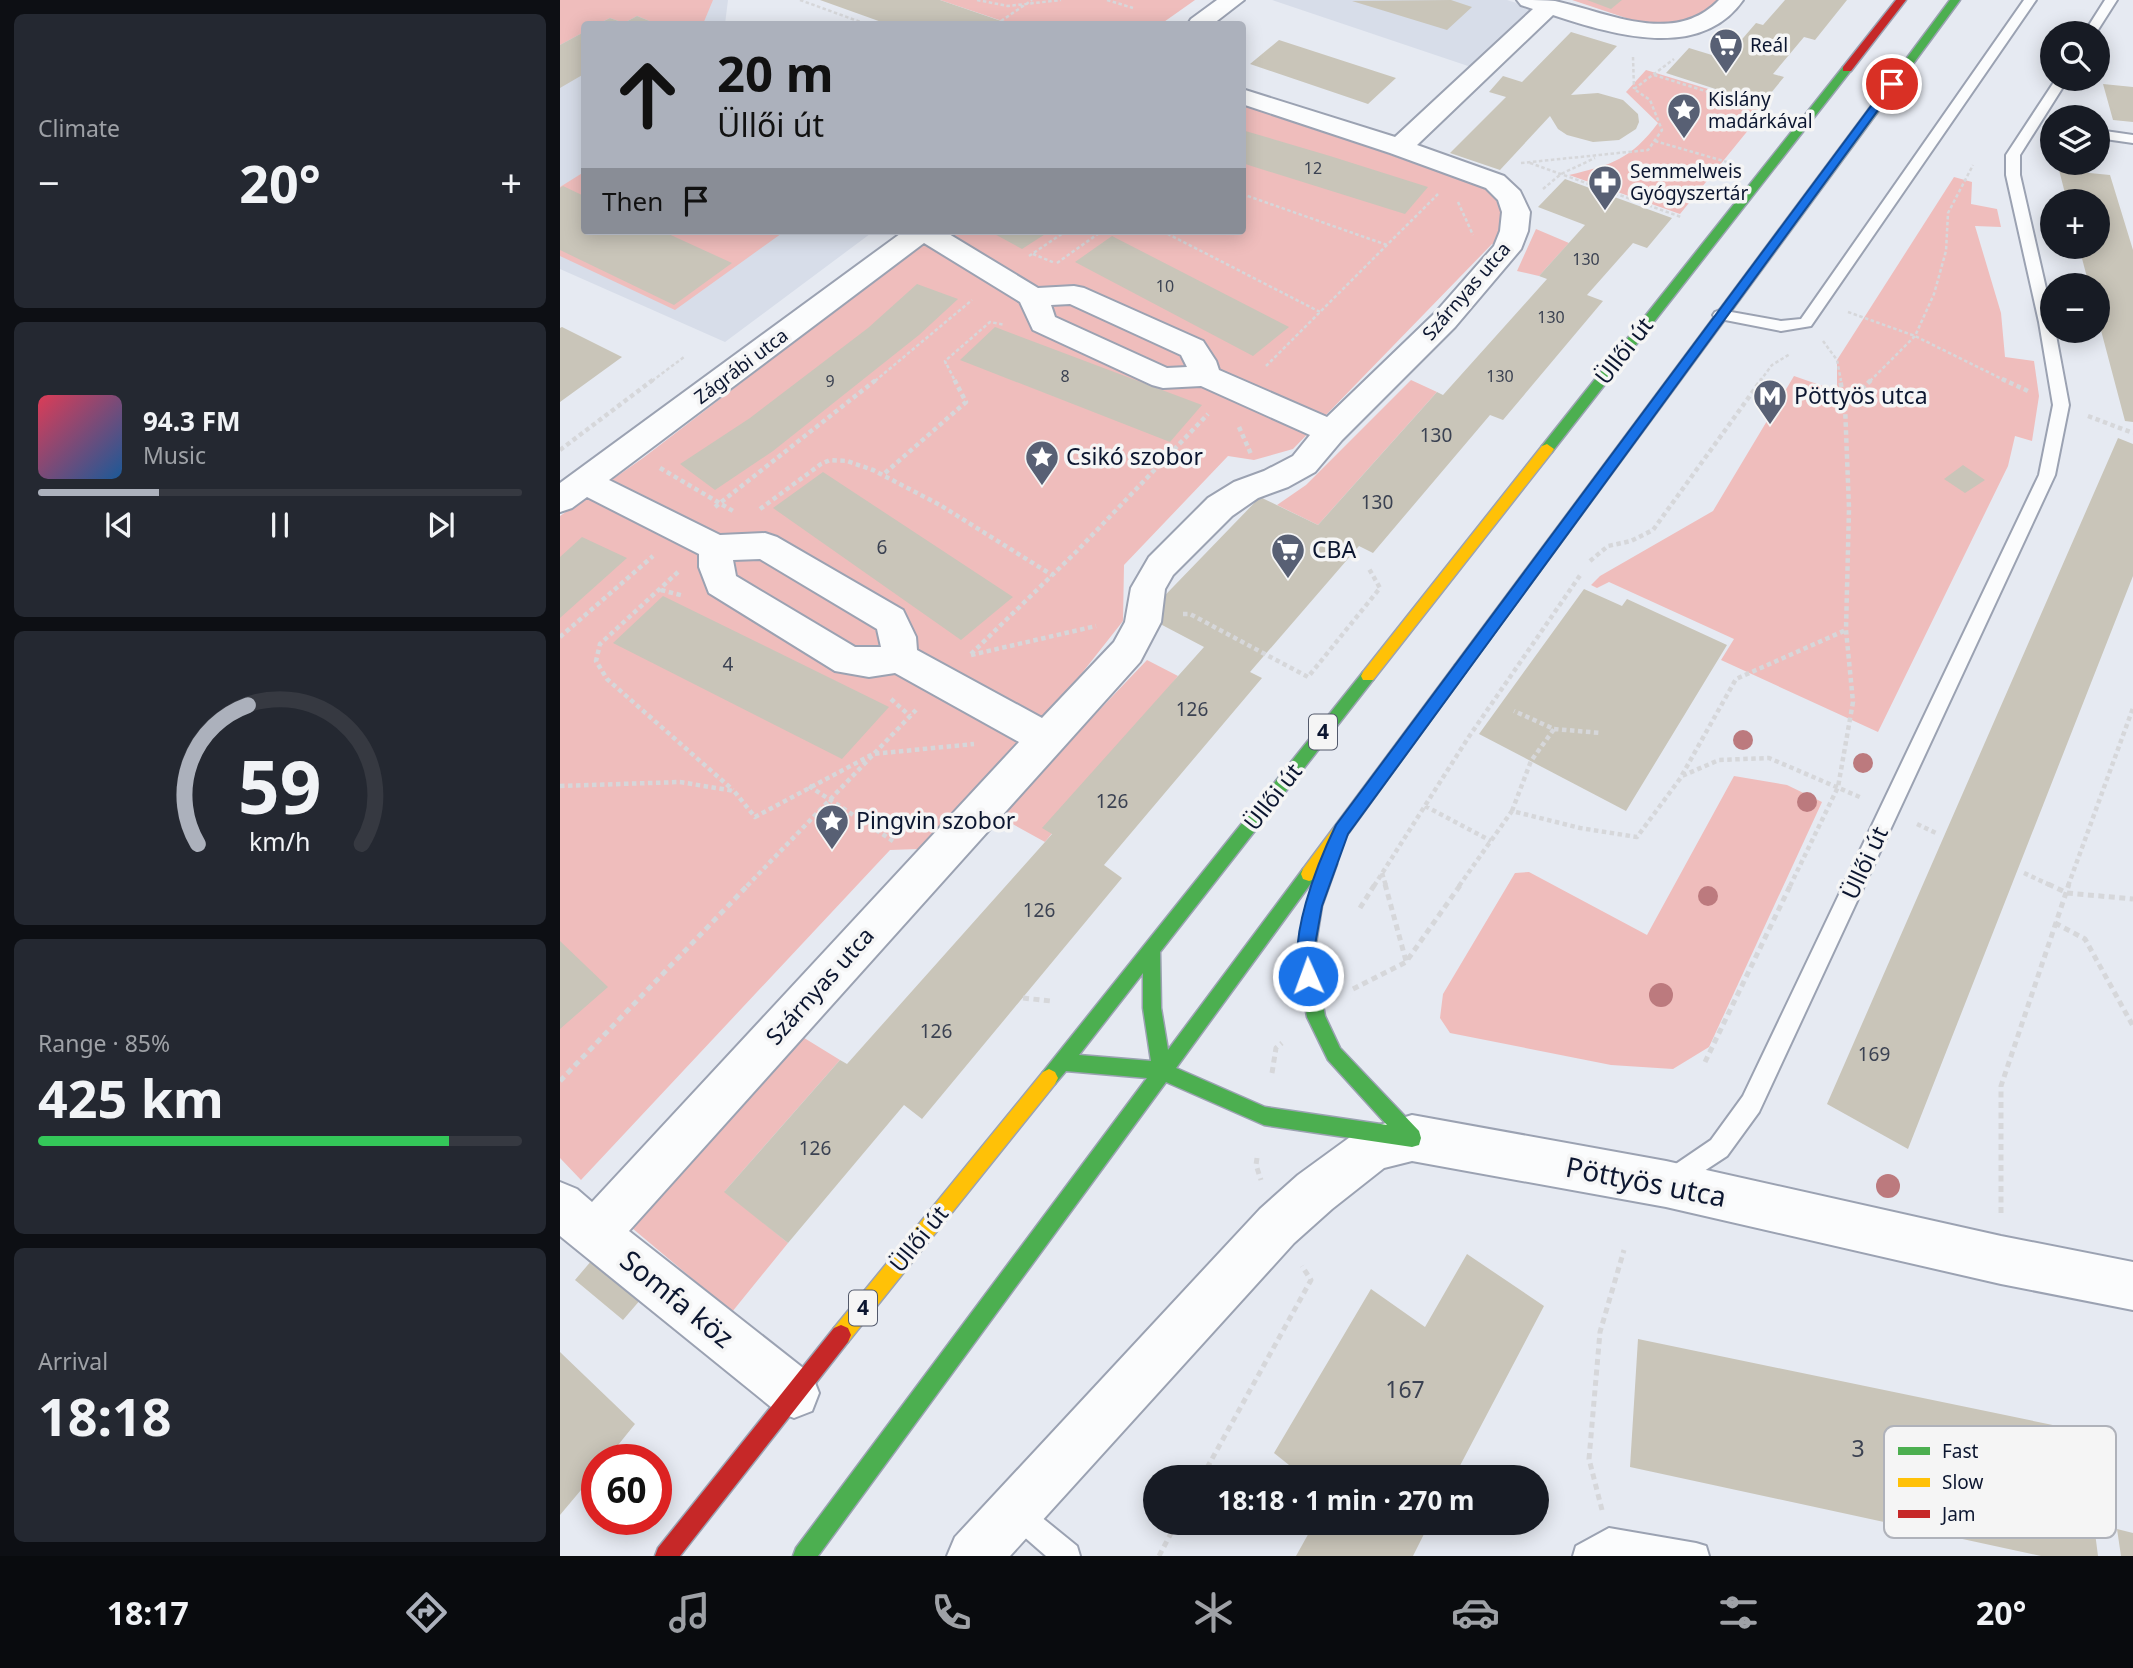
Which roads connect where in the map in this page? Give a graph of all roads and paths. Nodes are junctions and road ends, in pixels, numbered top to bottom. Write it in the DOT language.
graph roads {
  1 [pos="800,0"];
  2 [pos="977,0"];
  3 [pos="1032,0"];
  4 [pos="1061,0"];
  5 [pos="1107,0"];
  6 [pos="1232,0"];
  7 [pos="1731,0"];
  8 [pos="1901,0"];
  9 [pos="1955,0"];
  10 [pos="2030,0"];
  11 [pos="2110,0"];
  12 [pos="1539,3"];
  13 [pos="1025,5"];
  14 [pos="1133,8"];
  15 [pos="858,21"];
  16 [pos="1001,21"];
  17 [pos="1203,21"];
  18 [pos="2097,21"];
  19 [pos="1696,26"];
  20 [pos="1653,75"];
  21 [pos="2056,91"];
  22 [pos="1246,97"];
  23 [pos="1769,110"];
  24 [pos="2110,136"];
  25 [pos="2133,139"];
  26 [pos="1654,141"];
  27 [pos="1399,147"];
  28 [pos="1599,156"];
  29 [pos="1527,161"];
  30 [pos="1727,162"];
  31 [pos="1973,164"];
  32 [pos="1561,174"];
  33 [pos="1470,178"];
  34 [pos="1246,195"];
  35 [pos="1516,212"];
  36 [pos="1681,217"];
  37 [pos="918,235"];
  38 [pos="930,235"];
  39 [pos="1060,235"];
  40 [pos="1097,235"];
  41 [pos="1170,235"];
  42 [pos="1387,245"];
  43 [pos="1033,254"];
  44 [pos="1057,264"];
  45 [pos="1493,265"];
  46 [pos="1069,269"];
  47 [pos="1000,276"];
  48 [pos="1033,297"];
  49 [pos="1821,301"];
  50 [pos="1320,312"];
  51 [pos="1720,316"];
  52 [pos="1806,323"];
  53 [pos="1009,326"];
  54 [pos="1915,336"];
  55 [pos="684,357"];
  56 [pos="1222,388"];
  57 [pos="2061,405"];
  58 [pos="1844,406"];
  59 [pos="1331,432"];
  60 [pos="2133,433"];
  61 [pos="560,450"];
  62 [pos="654,464"];
  63 [pos="885,473"];
  64 [pos="1246,490"];
  65 [pos="572,491"];
  66 [pos="722,502"];
  67 [pos="756,512"];
  68 [pos="738,514"];
  69 [pos="701,541"];
  70 [pos="1368,567"];
  71 [pos="1052,575"];
  72 [pos="660,590"];
  73 [pos="684,596"];
  74 [pos="1143,622"];
  75 [pos="1846,630"];
  76 [pos="560,637"];
  77 [pos="899,658"];
  78 [pos="942,683"];
  79 [pos="890,698"];
  80 [pos="2133,708"];
  81 [pos="1514,711"];
  82 [pos="910,716"];
  83 [pos="2125,728"];
  84 [pos="1554,729"];
  85 [pos="2133,729"];
  86 [pos="1601,733"];
  87 [pos="1042,737"];
  88 [pos="873,754"];
  89 [pos="1682,776"];
  90 [pos="560,786"];
  91 [pos="809,786"];
  92 [pos="1839,787"];
  93 [pos="734,791"];
  94 [pos="827,800"];
  95 [pos="1425,806"];
  96 [pos="1512,811"];
  97 [pos="1889,811"];
  98 [pos="1342,830"];
  99 [pos="1938,834"];
  100 [pos="1491,841"];
  101 [pos="930,864"];
  102 [pos="2024,873"];
  103 [pos="2067,894"];
  104 [pos="2133,899"];
  105 [pos="2055,923"];
  106 [pos="1151,951"];
  107 [pos="1406,962"];
  108 [pos="1350,991"];
  109 [pos="1023,998"];
  110 [pos="1051,1001"];
  111 [pos="2133,1026"];
  112 [pos="1063,1062"];
  113 [pos="1705,1062"];
  114 [pos="1163,1071"];
  115 [pos="560,1081"];
  116 [pos="1412,1138"];
  117 [pos="1666,1184"];
  118 [pos="578,1220"];
  119 [pos="1277,1226"];
  120 [pos="1624,1250"];
  121 [pos="2001,1260"];
  122 [pos="2133,1286"];
  123 [pos="794,1393"];
  124 [pos="1209,1465"];
  125 [pos="1014,1512"];
  126 [pos="1170,1535"];
  127 [pos="1609,1541"];
  128 [pos="666,1556"];
  129 [pos="804,1556"];
  130 [pos="974,1556"];
  131 [pos="1067,1556"];
  132 [pos="1159,1556"];
  133 [pos="1586,1556"];
  134 [pos="1696,1556"];
  1 -- 15 [label="path"];
  2 -- 13 [label="path"];
  3 -- 13 [label="path"];
  4 -- 13 [label="path"];
  5 -- 14 [label="path"];
  6 -- 17 [label="street"];
  7 -- 19 [label="street"];
  8 -- 106 [label="main road, Üllői út / 4"];
  9 -- 51 [label="main road"];
  10 -- 49 [label="lane"];
  11 -- 18 [label="lane"];
  12 -- 19 [label="street"];
  12 -- 27 [label="street"];
  13 -- 16 [label="path"];
  19 -- 20 [label="path"];
  20 -- 23 [label="path"];
  20 -- 26 [label="path"];
  21 -- 57 [label="lane, Üllői út"];
  22 -- 27 [label="street"];
  24 -- 25 [label="lane"];
  26 -- 28 [label="path"];
  26 -- 30 [label="path"];
  27 -- 33 [label="street"];
  28 -- 29 [label="path"];
  28 -- 32 [label="path"];
  29 -- 32 [label="path"];
  29 -- 33 [label="path"];
  31 -- 54 [label="path"];
  32 -- 35 [label="path"];
  32 -- 36 [label="path"];
  33 -- 35 [label="street, Szárnyas utca"];
  33 -- 42 [label="path"];
  33 -- 45 [label="path"];
  34 -- 42 [label="path"];
  35 -- 45 [label="street, Szárnyas utca"];
  37 -- 65 [label="street, Zágrábi utca"];
  38 -- 47 [label="street"];
  39 -- 43 [label="path"];
  40 -- 44 [label="path"];
  41 -- 50 [label="path"];
  42 -- 50 [label="path"];
  43 -- 44 [label="path"];
  43 -- 47 [label="path"];
  44 -- 46 [label="path"];
  45 -- 59 [label="street, Szárnyas utca"];
  47 -- 48 [label="street"];
  47 -- 66 [label="path"];
  48 -- 56 [label="street"];
  48 -- 56 [label="street"];
  49 -- 52 [label="lane"];
  49 -- 54 [label="path"];
  50 -- 56 [label="path"];
  51 -- 52 [label="lane"];
  51 -- 98 [label="main road"];
  52 -- 58 [label="path"];
  52 -- 95 [label="path"];
  53 -- 63 [label="path"];
  54 -- 57 [label="path"];
  54 -- 58 [label="path"];
  55 -- 61 [label="path"];
  56 -- 59 [label="street"];
  56 -- 64 [label="path"];
  56 -- 71 [label="path"];
  57 -- 60 [label="path"];
  57 -- 97 [label="lane, Üllői út"];
  58 -- 75 [label="path"];
  59 -- 64 [label="street, Szárnyas utca"];
  62 -- 66 [label="path"];
  63 -- 67 [label="path"];
  63 -- 71 [label="path"];
  64 -- 74 [label="street, Szárnyas utca"];
  65 -- 69 [label="street"];
  66 -- 68 [label="path"];
  66 -- 69 [label="path"];
  69 -- 72 [label="path"];
  69 -- 76 [label="path"];
  69 -- 77 [label="street"];
  69 -- 77 [label="street"];
  70 -- 74 [label="path"];
  71 -- 74 [label="path"];
  72 -- 73 [label="path"];
  72 -- 93 [label="path"];
  74 -- 87 [label="street, Szárnyas utca"];
  75 -- 89 [label="path"];
  75 -- 92 [label="path"];
  77 -- 78 [label="street"];
  78 -- 82 [label="path"];
  78 -- 87 [label="street"];
  79 -- 82 [label="path"];
  80 -- 83 [label="path"];
  81 -- 84 [label="path"];
  82 -- 88 [label="path"];
  83 -- 85 [label="path"];
  83 -- 103 [label="path"];
  84 -- 86 [label="path"];
  84 -- 96 [label="path"];
  87 -- 88 [label="path"];
  87 -- 101 [label="street, Szárnyas utca"];
  88 -- 91 [label="path"];
  88 -- 94 [label="path"];
  89 -- 92 [label="path"];
  89 -- 96 [label="path"];
  90 -- 93 [label="path"];
  91 -- 93 [label="path"];
  91 -- 94 [label="path"];
  92 -- 97 [label="path"];
  92 -- 113 [label="path"];
  94 -- 101 [label="path"];
  94 -- 115 [label="path"];
  95 -- 100 [label="path"];
  95 -- 107 [label="path"];
  96 -- 100 [label="path"];
  97 -- 99 [label="path"];
  97 -- 117 [label="lane, Üllői út"];
  98 -- 114 [label="main road"];
  98 -- 116 [label="main road"];
  100 -- 107 [label="path"];
  101 -- 118 [label="street, Szárnyas utca"];
  102 -- 103 [label="path"];
  103 -- 104 [label="path"];
  103 -- 105 [label="path"];
  105 -- 111 [label="path"];
  105 -- 121 [label="path"];
  106 -- 112 [label="main road, Üllői út / 4"];
  106 -- 114 [label="main road"];
  107 -- 108 [label="path"];
  109 -- 110 [label="path"];
  112 -- 114 [label="main road, Pöttyös utca"];
  112 -- 123 [label="main road, Üllői út / 4"];
  114 -- 116 [label="main road, Pöttyös utca"];
  114 -- 129 [label="main road"];
  116 -- 117 [label="street, Pöttyös utca"];
  116 -- 119 [label="street"];
  117 -- 121 [label="street, Pöttyös utca"];
  118 -- 123 [label="street, Somfa köz"];
  119 -- 124 [label="path"];
  119 -- 125 [label="street"];
  120 -- 127 [label="path"];
  121 -- 122 [label="street, Pöttyös utca"];
  123 -- 128 [label="main road, Üllői út / 4"];
  125 -- 130 [label="street"];
  125 -- 131 [label="lane"];
  126 -- 132 [label="path"];
  127 -- 133 [label="lane"];
  127 -- 134 [label="lane"];
}
